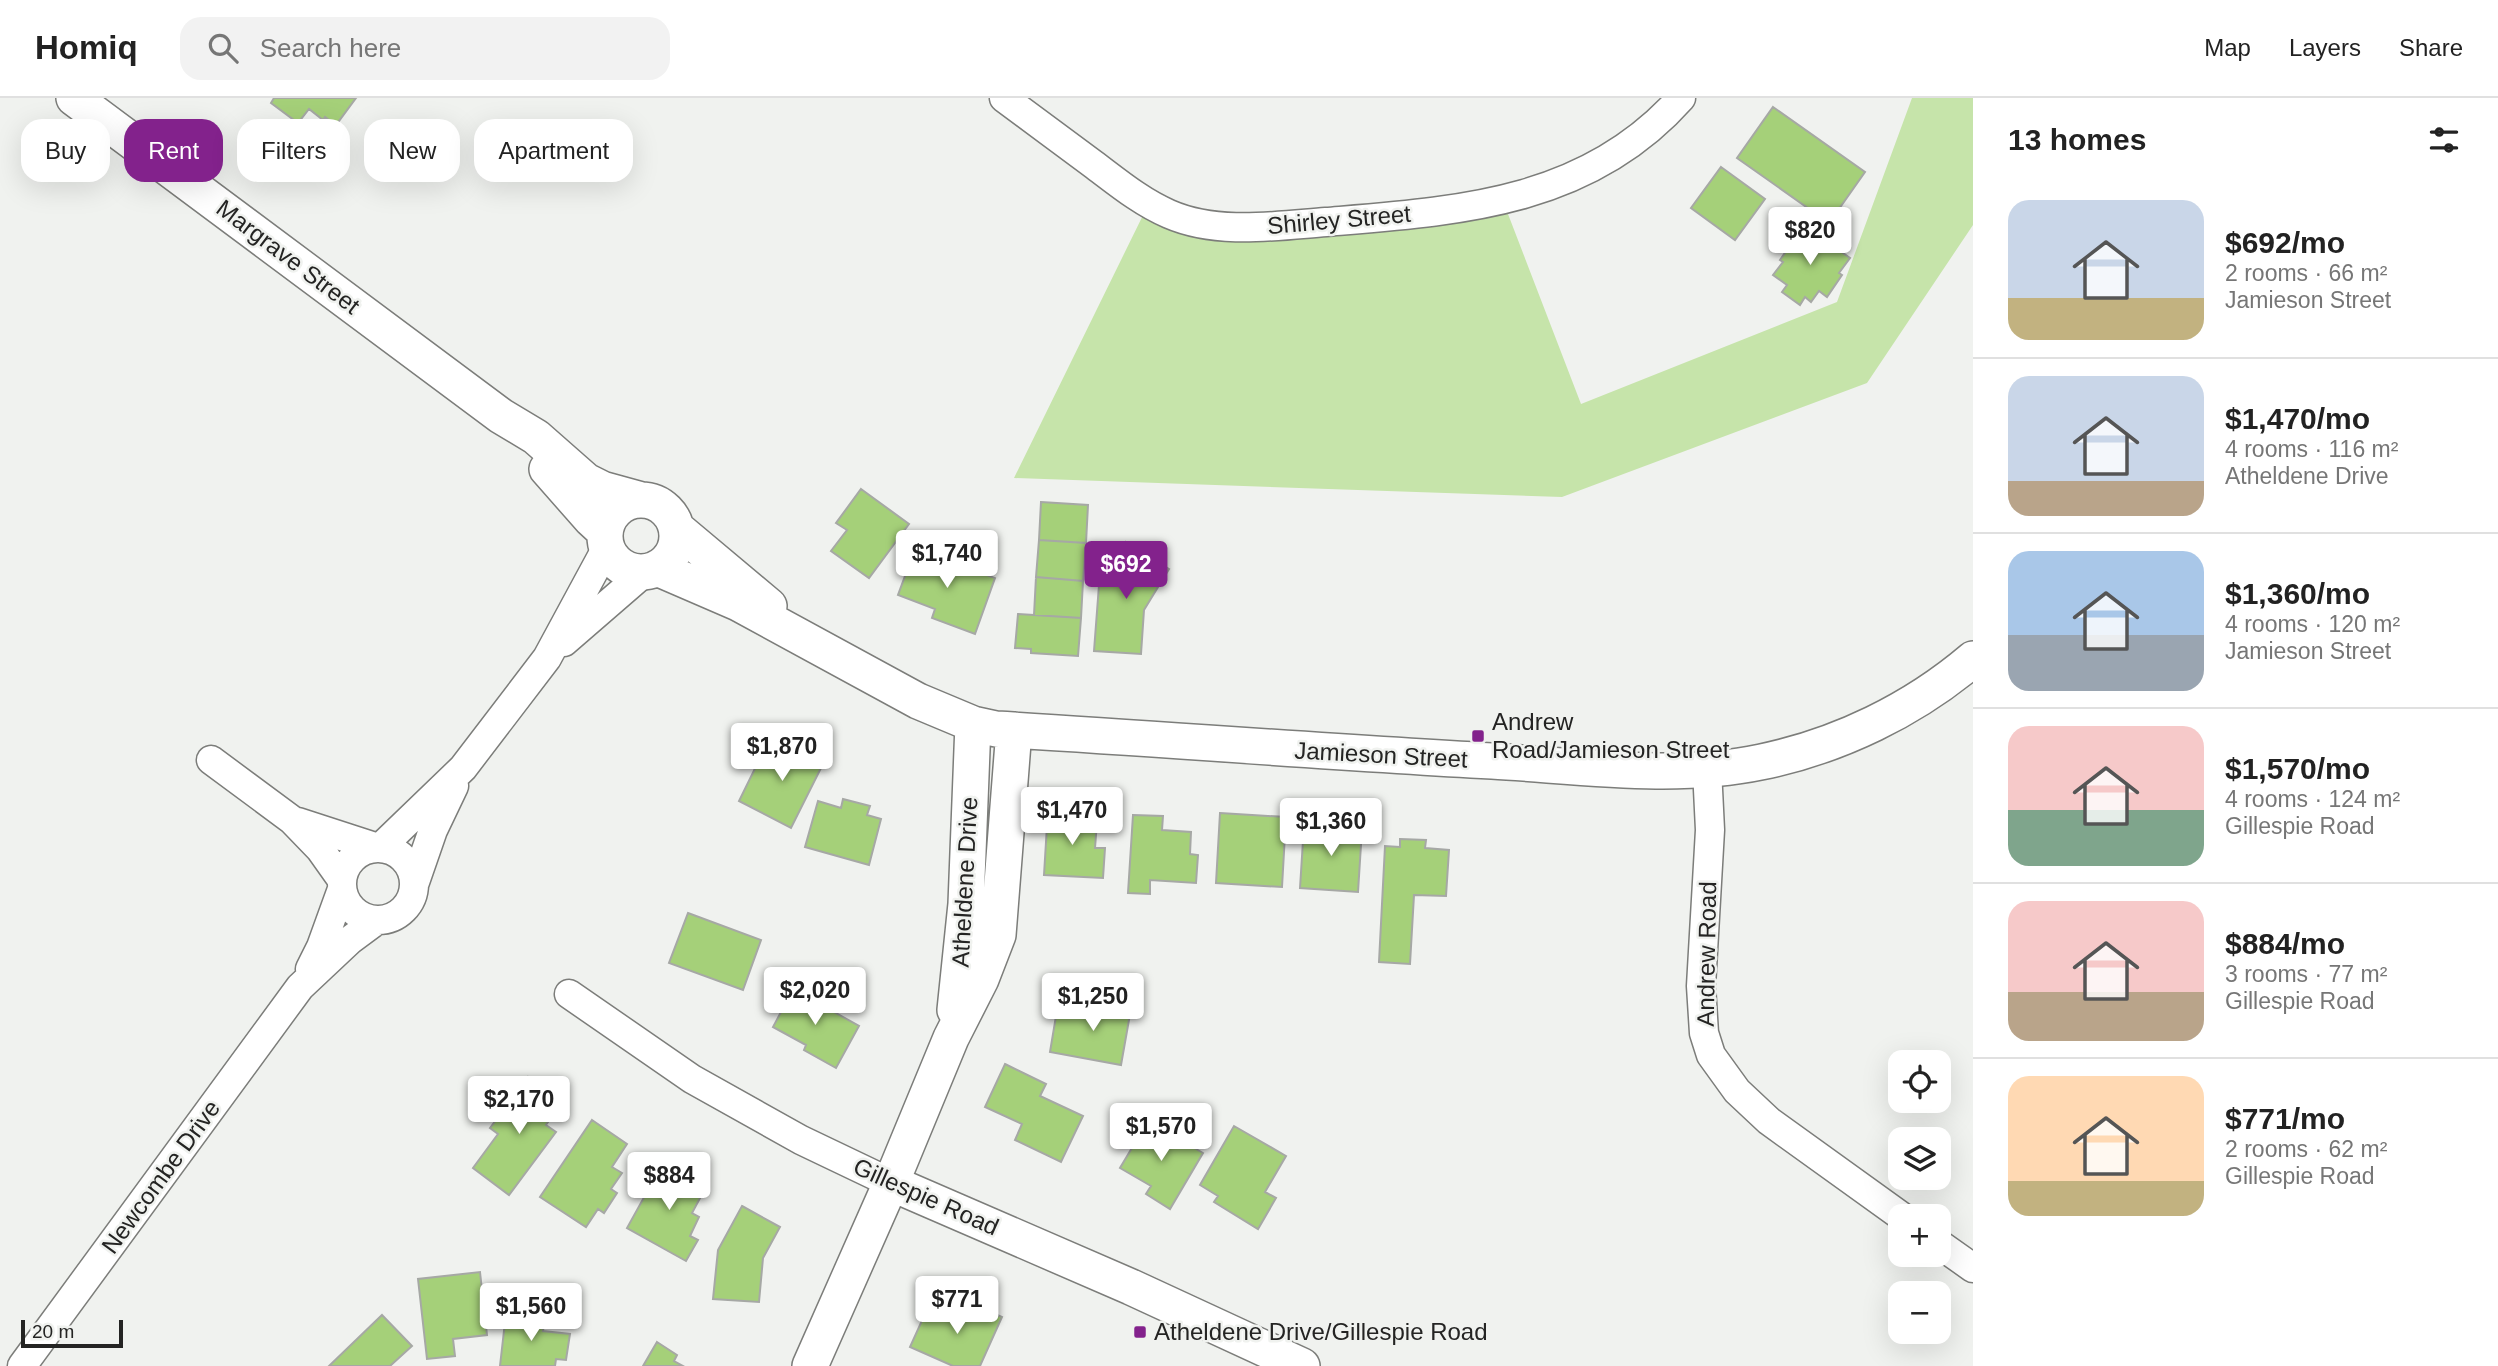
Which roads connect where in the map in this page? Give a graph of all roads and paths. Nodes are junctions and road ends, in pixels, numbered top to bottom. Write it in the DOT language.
graph roads {
  1 [pos="74,98"];
  2 [pos="1004,98"];
  3 [pos="1681,98"];
  4 [pos="501,416"];
  5 [pos="642,500"];
  6 [pos="677,527"];
  7 [pos="606,539"];
  8 [pos="651,569"];
  9 [pos="815,644"];
  10 [pos="547,658"];
  11 [pos="1973,659"];
  12 [pos="973,724"];
  13 [pos="1014,730"];
  14 [pos="211,760"];
  15 [pos="463,768"];
  16 [pos="1707,769"];
  17 [pos="292,820"];
  18 [pos="377,848"];
  19 [pos="415,882"];
  20 [pos="342,885"];
  21 [pos="377,920"];
  22 [pos="300,987"];
  23 [pos="569,994"];
  24 [pos="951,1038"];
  25 [pos="891,1183"];
  26 [pos="1888,1207"];
  27 [pos="1951,1252"];
  28 [pos="1973,1268"];
  29 [pos="22,1366"];
  30 [pos="810,1366"];
  31 [pos="1300,1366"];
  1 -- 4 [label="street, Margrave Street"];
  2 -- 3 [label="street, Shirley Street"];
  4 -- 5 [label="street, Margrave Street"];
  4 -- 7 [label="street, Margrave Street"];
  5 -- 6 [label="street"];
  5 -- 7 [label="street"];
  6 -- 8 [label="street"];
  6 -- 9 [label="street"];
  7 -- 8 [label="street"];
  7 -- 10 [label="street"];
  8 -- 9 [label="street"];
  8 -- 10 [label="street"];
  9 -- 12 [label="street"];
  10 -- 15 [label="street"];
  11 -- 16 [label="street, Jamieson Street"];
  12 -- 13 [label="street, Jamieson Street"];
  12 -- 24 [label="street, Atheldene Drive"];
  13 -- 16 [label="street, Jamieson Street"];
  13 -- 24 [label="street, Atheldene Drive"];
  14 -- 17 [label="street"];
  15 -- 18 [label="street"];
  15 -- 19 [label="street"];
  16 -- 26 [label="street, Andrew Road"];
  17 -- 18 [label="street"];
  17 -- 20 [label="street"];
  18 -- 19 [label="street"];
  18 -- 20 [label="street"];
  19 -- 21 [label="street"];
  20 -- 21 [label="street"];
  20 -- 22 [label="street, Newcombe Drive"];
  21 -- 22 [label="street, Newcombe Drive"];
  22 -- 29 [label="street, Newcombe Drive"];
  23 -- 25 [label="street, Gillespie Road"];
  24 -- 25 [label="street, Atheldene Drive"];
  25 -- 30 [label="street, Atheldene Drive"];
  25 -- 31 [label="street, Gillespie Road"];
  27 -- 28 [label="street"];
}
